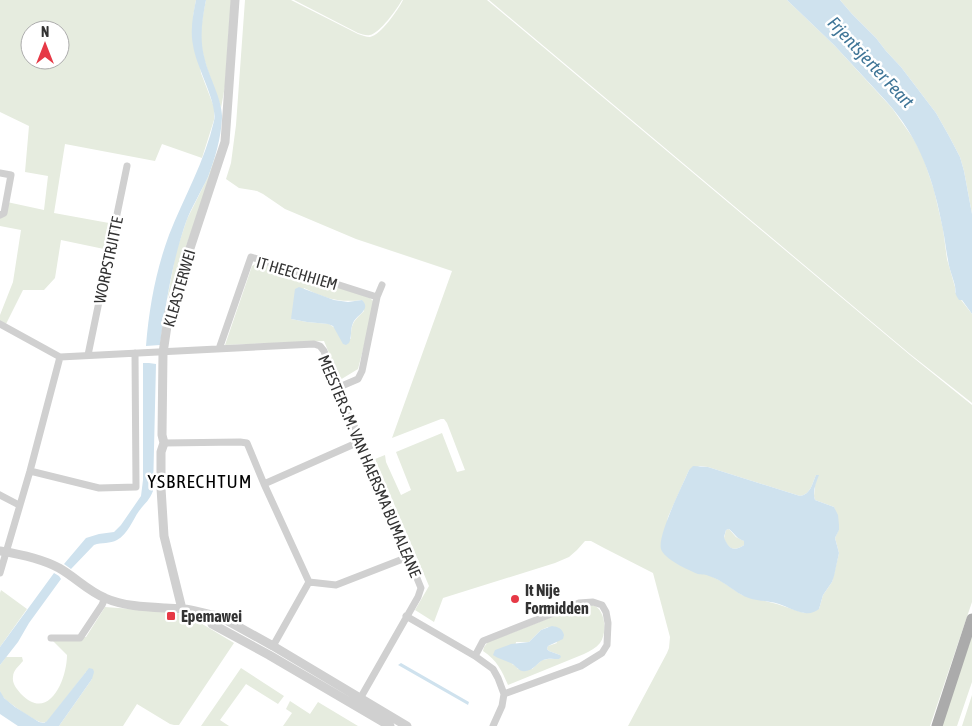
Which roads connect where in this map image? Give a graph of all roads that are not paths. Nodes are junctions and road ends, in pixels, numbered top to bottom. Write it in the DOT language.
graph roads {
  1 [pos="235,0"];
  2 [pos="127,166"];
  3 [pos="0,173"];
  4 [pos="0,215"];
  5 [pos="382,286"];
  6 [pos="377,297"];
  7 [pos="0,324"];
  8 [pos="218,349"];
  9 [pos="163,352"];
  10 [pos="135,353"];
  11 [pos="88,355"];
  12 [pos="60,357"];
  13 [pos="337,388"];
  14 [pos="361,441"];
  15 [pos="164,443"];
  16 [pos="30,470"];
  17 [pos="264,484"];
  18 [pos="0,495"];
  19 [pos="19,505"];
  20 [pos="3,552"];
  21 [pos="408,557"];
  22 [pos="0,573"];
  23 [pos="309,582"];
  24 [pos="105,598"];
  25 [pos="182,608"];
  26 [pos="209,615"];
  27 [pos="406,616"];
  28 [pos="972,620"];
  29 [pos="51,638"];
  30 [pos="273,646"];
  31 [pos="475,656"];
  32 [pos="504,694"];
  33 [pos="361,697"];
  34 [pos="390,726"];
  35 [pos="407,726"];
  36 [pos="493,726"];
  37 [pos="937,726"];
  1 -- 9 [label="street, KLEASTERWEI"];
  2 -- 11 [label="street, WORPSTRJITTE"];
  3 -- 4 [label="street"];
  5 -- 6 [label="street"];
  6 -- 8 [label="street, IT HEECHHIEM"];
  6 -- 13 [label="street"];
  7 -- 12 [label="street"];
  8 -- 9 [label="street, MEESTER S.M. VAN HAERSMA BUMALEANE"];
  8 -- 13 [label="street, MEESTER S.M. VAN HAERSMA BUMALEANE"];
  9 -- 10 [label="street, MEESTER S.M. VAN HAERSMA BUMALEANE"];
  9 -- 15 [label="street, KLEASTERWEI"];
  10 -- 11 [label="street, MEESTER S.M. VAN HAERSMA BUMALEANE"];
  10 -- 16 [label="street"];
  11 -- 12 [label="street, MEESTER S.M. VAN HAERSMA BUMALEANE"];
  12 -- 16 [label="street"];
  13 -- 14 [label="street, MEESTER S.M. VAN HAERSMA BUMALEANE"];
  14 -- 17 [label="street"];
  14 -- 21 [label="street, MEESTER S.M. VAN HAERSMA BUMALEANE"];
  15 -- 17 [label="street"];
  15 -- 25 [label="street, KLEASTERWEI"];
  16 -- 19 [label="street"];
  17 -- 23 [label="street"];
  18 -- 19 [label="street"];
  19 -- 20 [label="street"];
  20 -- 22 [label="street"];
  20 -- 24 [label="street"];
  21 -- 23 [label="street"];
  21 -- 27 [label="street, MEESTER S.M. VAN HAERSMA BUMALEANE"];
  23 -- 30 [label="street"];
  24 -- 25 [label="street"];
  24 -- 29 [label="street"];
  25 -- 26 [label="street"];
  26 -- 30 [label="street"];
  26 -- 34 [label="street"];
  27 -- 31 [label="street"];
  27 -- 33 [label="street, MEESTER S.M. VAN HAERSMA BUMALEANE"];
  28 -- 37 [label="main road"];
  30 -- 33 [label="street"];
  31 -- 32 [label="street"];
  31 -- 32 [label="street"];
  32 -- 36 [label="street"];
  33 -- 35 [label="street"];
}
